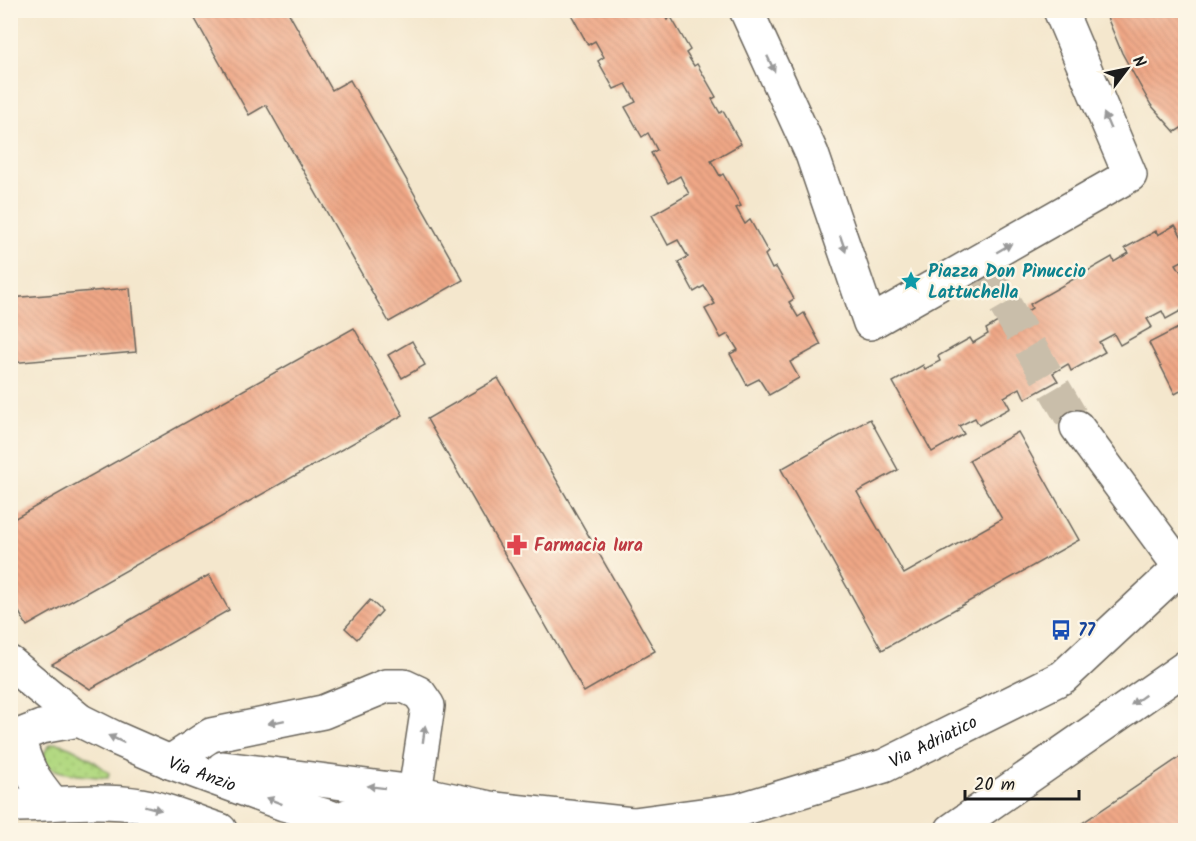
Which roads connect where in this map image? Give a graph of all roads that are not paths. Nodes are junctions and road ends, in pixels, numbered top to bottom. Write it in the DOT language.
graph roads {
  1 [pos="746,10"];
  2 [pos="1060,10"];
  3 [pos="1077,427"];
  4 [pos="1183,565"];
  5 [pos="10,663"];
  6 [pos="1185,667"];
  7 [pos="79,720"];
  8 [pos="13,731"];
  9 [pos="170,762"];
  10 [pos="415,792"];
  11 [pos="53,803"];
  12 [pos="10,805"];
  13 [pos="495,809"];
  14 [pos="328,821"];
  15 [pos="621,827"];
  16 [pos="220,831"];
  17 [pos="378,831"];
  18 [pos="952,831"];
  1 -- 2 [label="street, one-way"];
  3 -- 4 [label="street"];
  4 -- 15 [label="street, Via Adriatico"];
  5 -- 7 [label="street, Via Anzio"];
  6 -- 18 [label="street, one-way"];
  7 -- 8 [label="street"];
  9 -- 7 [label="street, Via Anzio, one-way"];
  8 -- 11 [label="street"];
  10 -- 9 [label="street, one-way"];
  10 -- 9 [label="street, one-way"];
  14 -- 9 [label="street, Via Anzio, one-way"];
  10 -- 13 [label="street"];
  11 -- 12 [label="street"];
  11 -- 16 [label="street, one-way"];
  13 -- 14 [label="street, Via Adriatico"];
  13 -- 15 [label="street, Via Adriatico"];
  14 -- 17 [label="street"];
}
